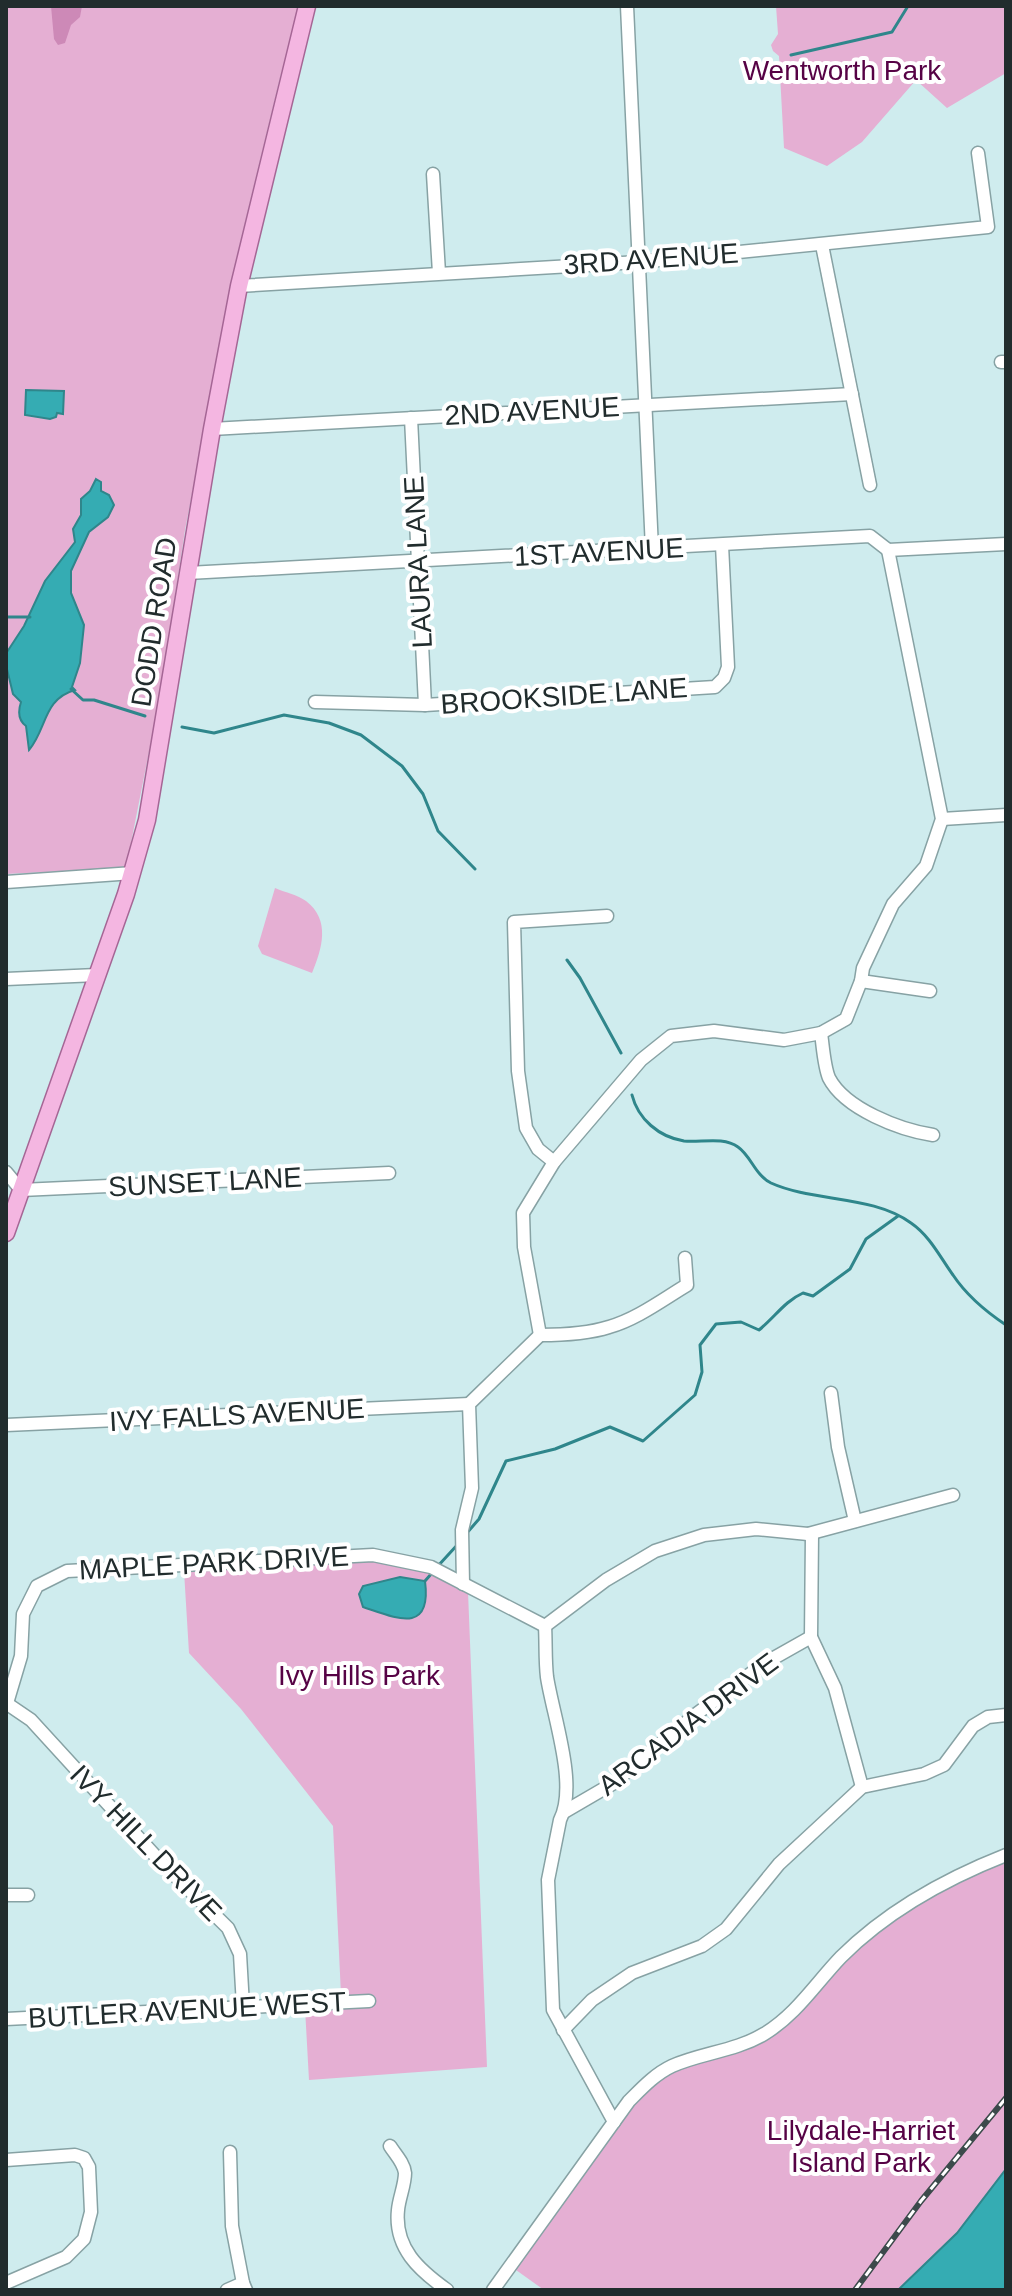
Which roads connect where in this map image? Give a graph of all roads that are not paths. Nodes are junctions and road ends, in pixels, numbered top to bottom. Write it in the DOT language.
graph roads {
  1 [pos="307,6"];
  2 [pos="627,6"];
  3 [pos="978,153"];
  4 [pos="433,174"];
  5 [pos="822,245"];
  6 [pos="639,262"];
  7 [pos="439,273"];
  8 [pos="239,286"];
  9 [pos="852,394"];
  10 [pos="646,405"];
  11 [pos="411,418"];
  12 [pos="212,429"];
  13 [pos="870,485"];
  14 [pos="1006,544"];
  15 [pos="722,545"];
  16 [pos="652,549"];
  17 [pos="888,550"];
  18 [pos="418,562"];
  19 [pos="188,573"];
  20 [pos="315,702"];
  21 [pos="425,705"];
  22 [pos="1006,815"];
  23 [pos="942,819"];
  24 [pos="133,873"];
  25 [pos="6,882"];
  26 [pos="607,916"];
  27 [pos="97,975"];
  28 [pos="6,979"];
  29 [pos="861,981"];
  30 [pos="930,991"];
  31 [pos="821,1033"];
  32 [pos="933,1135"];
  33 [pos="554,1162"];
  34 [pos="6,1172"];
  35 [pos="389,1173"];
  36 [pos="21,1190"];
  37 [pos="6,1233"];
  38 [pos="685,1258"];
  39 [pos="540,1335"];
  40 [pos="831,1393"];
  41 [pos="469,1404"];
  42 [pos="6,1425"];
  43 [pos="953,1495"];
  44 [pos="855,1521"];
  45 [pos="808,1534"];
  46 [pos="463,1584"];
  47 [pos="545,1626"];
  48 [pos="811,1637"];
  49 [pos="7,1703"];
  50 [pos="1006,1715"];
  51 [pos="862,1787"];
  52 [pos="564,1812"];
  53 [pos="1006,1855"];
  54 [pos="6,1895"];
  55 [pos="28,1895"];
  56 [pos="369,2001"];
  57 [pos="243,2006"];
  58 [pos="6,2019"];
  59 [pos="563,2030"];
  60 [pos="614,2122"];
  61 [pos="390,2146"];
  62 [pos="230,2152"];
  63 [pos="6,2160"];
  64 [pos="6,2283"];
  65 [pos="244,2286"];
  66 [pos="227,2290"];
  67 [pos="447,2290"];
  68 [pos="493,2290"];
  1 -- 8 [label="main road, DODD ROAD"];
  2 -- 6 [label="street"];
  3 -- 5 [label="street, 3RD AVENUE"];
  4 -- 7 [label="street"];
  5 -- 6 [label="street, 3RD AVENUE"];
  5 -- 9 [label="street"];
  6 -- 7 [label="street, 3RD AVENUE"];
  6 -- 10 [label="street"];
  7 -- 8 [label="street, 3RD AVENUE"];
  8 -- 12 [label="main road, DODD ROAD"];
  9 -- 10 [label="street, 2ND AVENUE"];
  9 -- 13 [label="street"];
  10 -- 11 [label="street, 2ND AVENUE"];
  10 -- 16 [label="street"];
  11 -- 12 [label="street, 2ND AVENUE"];
  11 -- 18 [label="street, LAURA LANE"];
  12 -- 19 [label="main road, DODD ROAD"];
  14 -- 17 [label="street, 1ST AVENUE"];
  15 -- 16 [label="street, 1ST AVENUE"];
  15 -- 17 [label="street, 1ST AVENUE"];
  15 -- 21 [label="street, BROOKSIDE LANE"];
  16 -- 18 [label="street, 1ST AVENUE"];
  17 -- 23 [label="street"];
  18 -- 19 [label="street, 1ST AVENUE"];
  18 -- 21 [label="street, LAURA LANE"];
  19 -- 24 [label="main road, DODD ROAD"];
  20 -- 21 [label="street, BROOKSIDE LANE"];
  22 -- 23 [label="street"];
  23 -- 29 [label="street"];
  24 -- 25 [label="street"];
  24 -- 27 [label="main road, DODD ROAD"];
  26 -- 33 [label="street"];
  27 -- 28 [label="street"];
  27 -- 36 [label="main road, DODD ROAD"];
  29 -- 30 [label="street"];
  29 -- 31 [label="street"];
  31 -- 32 [label="street"];
  31 -- 33 [label="street"];
  33 -- 39 [label="street"];
  34 -- 36 [label="street"];
  35 -- 36 [label="street, SUNSET LANE"];
  36 -- 37 [label="main road, DODD ROAD"];
  38 -- 39 [label="street"];
  39 -- 41 [label="street"];
  40 -- 44 [label="street"];
  41 -- 42 [label="street, IVY FALLS AVENUE"];
  41 -- 46 [label="street"];
  43 -- 44 [label="street"];
  44 -- 45 [label="street"];
  45 -- 47 [label="street"];
  45 -- 48 [label="street"];
  46 -- 47 [label="street, MAPLE PARK DRIVE"];
  46 -- 49 [label="street, MAPLE PARK DRIVE"];
  47 -- 52 [label="street"];
  48 -- 51 [label="street"];
  48 -- 52 [label="street, ARCADIA DRIVE"];
  49 -- 57 [label="street, IVY HILL DRIVE"];
  50 -- 51 [label="street"];
  51 -- 59 [label="street"];
  52 -- 59 [label="street"];
  53 -- 60 [label="street"];
  54 -- 55 [label="street"];
  56 -- 57 [label="street, BUTLER AVENUE WEST"];
  57 -- 58 [label="street, BUTLER AVENUE WEST"];
  59 -- 60 [label="street"];
  60 -- 68 [label="street"];
  61 -- 67 [label="street"];
  62 -- 65 [label="street"];
  63 -- 64 [label="street"];
  65 -- 66 [label="street"];
}
